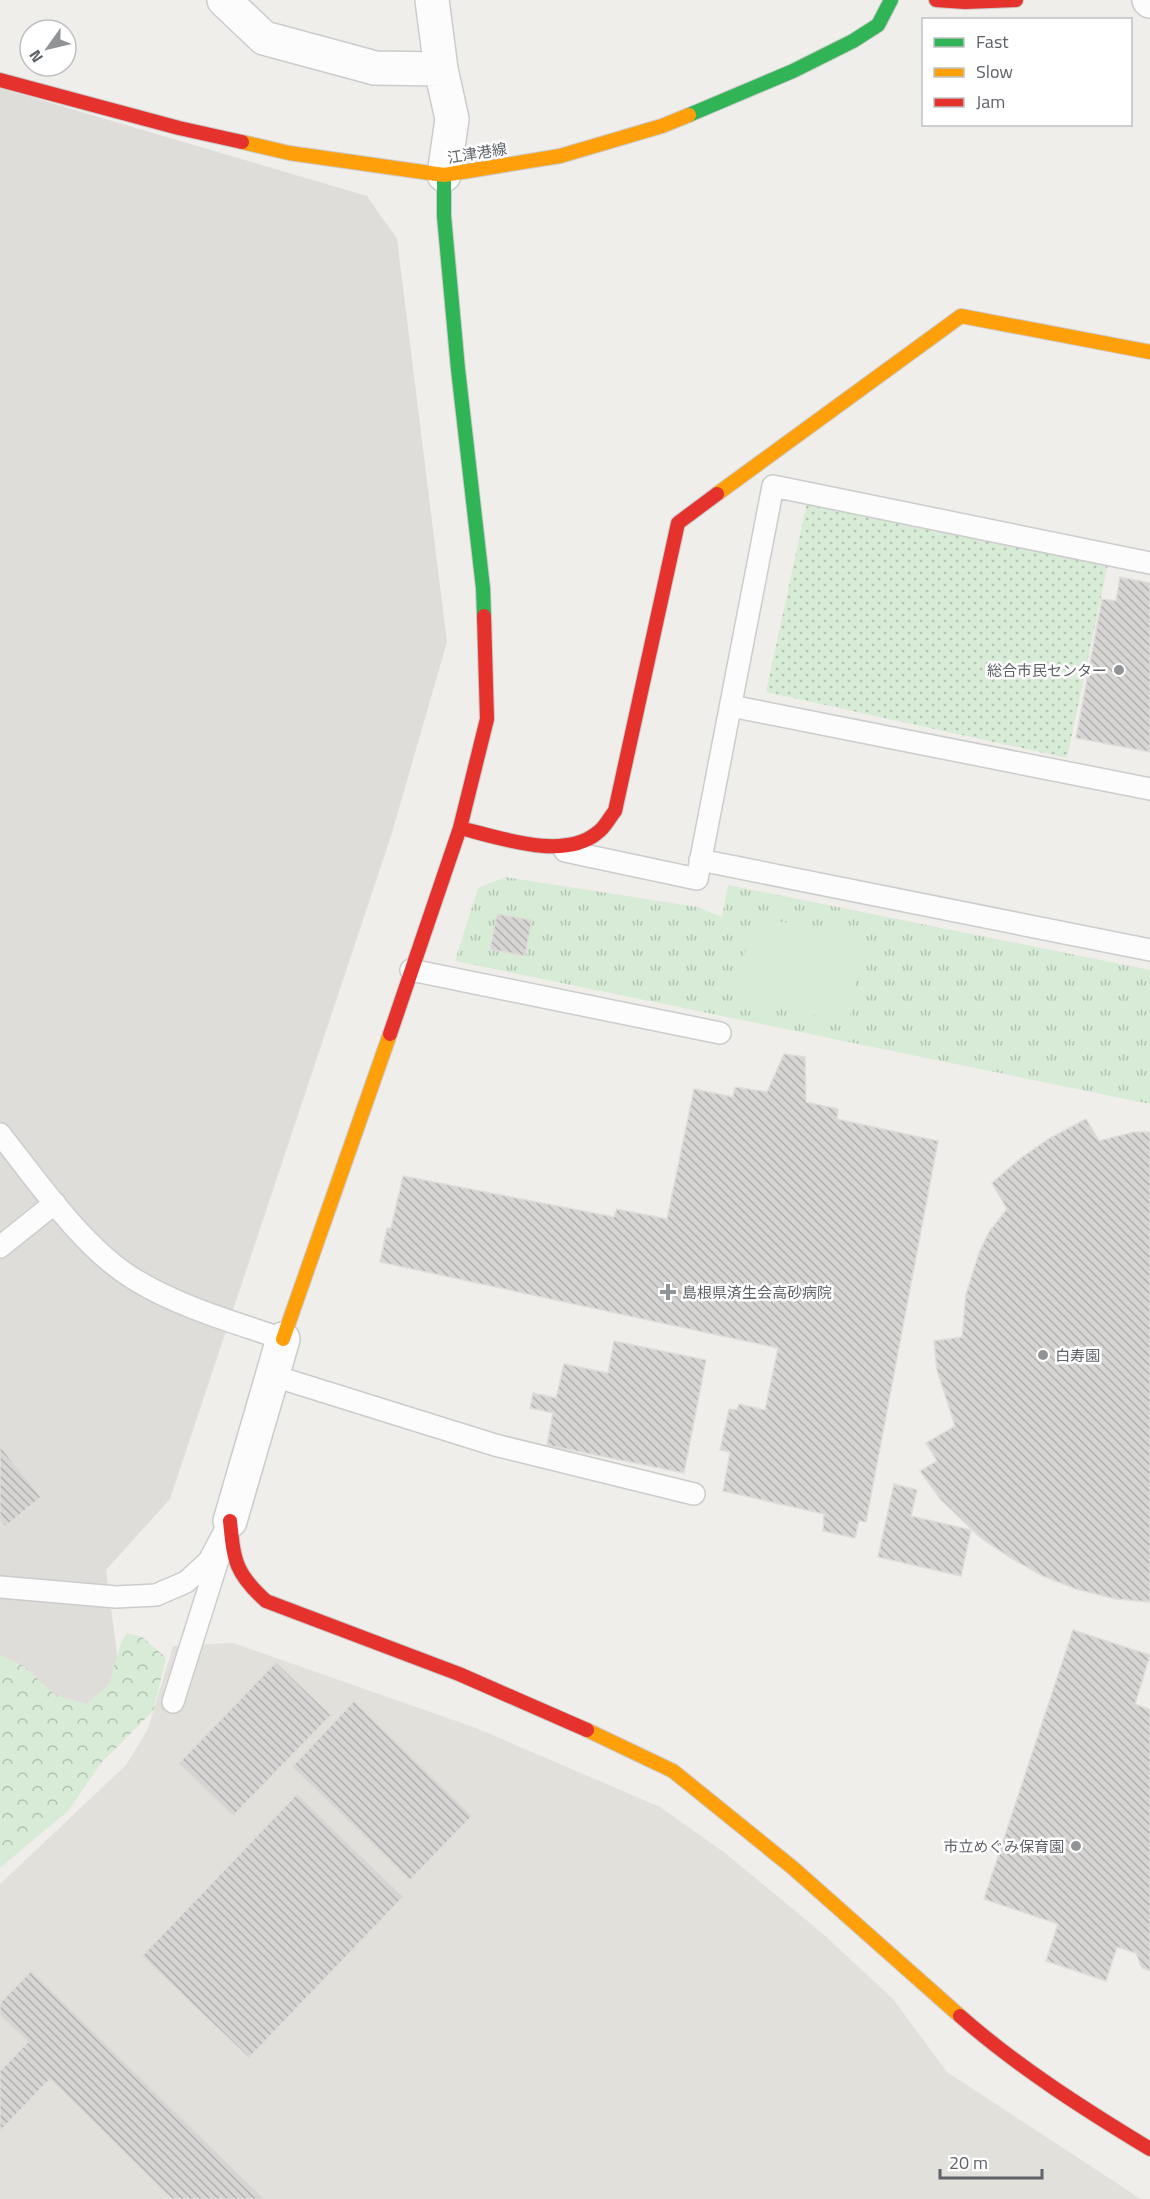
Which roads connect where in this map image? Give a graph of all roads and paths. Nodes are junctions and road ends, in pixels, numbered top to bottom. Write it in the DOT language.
graph roads {
  1 [pos="224,0"];
  2 [pos="432,0"];
  3 [pos="891,0"];
  4 [pos="936,0"];
  5 [pos="1016,0"];
  6 [pos="441,69"];
  7 [pos="0,80"];
  8 [pos="444,175"];
  9 [pos="1150,352"];
  10 [pos="1150,563"];
  11 [pos="731,706"];
  12 [pos="1150,789"];
  13 [pos="460,828"];
  14 [pos="541,846"];
  15 [pos="700,860"];
  16 [pos="1150,950"];
  17 [pos="411,970"];
  18 [pos="720,1033"];
  19 [pos="0,1134"];
  20 [pos="55,1203"];
  21 [pos="0,1247"];
  22 [pos="283,1339"];
  23 [pos="274,1376"];
  24 [pos="694,1494"];
  25 [pos="230,1521"];
  26 [pos="0,1587"];
  27 [pos="173,1702"];
  28 [pos="1150,2149"];
  1 -- 6 [label="street"];
  2 -- 6 [label="street"];
  3 -- 8 [label="main road, 江津港線"];
  4 -- 5 [label="main road"];
  6 -- 8 [label="street"];
  7 -- 8 [label="main road, 江津港線"];
  8 -- 13 [label="main road"];
  9 -- 14 [label="main road"];
  10 -- 11 [label="lane"];
  11 -- 12 [label="lane"];
  11 -- 15 [label="lane"];
  13 -- 14 [label="main road"];
  13 -- 17 [label="main road"];
  14 -- 15 [label="lane"];
  15 -- 16 [label="lane"];
  17 -- 18 [label="lane"];
  17 -- 22 [label="main road"];
  19 -- 20 [label="lane"];
  20 -- 21 [label="lane"];
  20 -- 22 [label="lane"];
  22 -- 23 [label="street"];
  23 -- 24 [label="lane"];
  23 -- 25 [label="street"];
  25 -- 26 [label="lane"];
  25 -- 27 [label="lane"];
  25 -- 28 [label="main road"];
}
